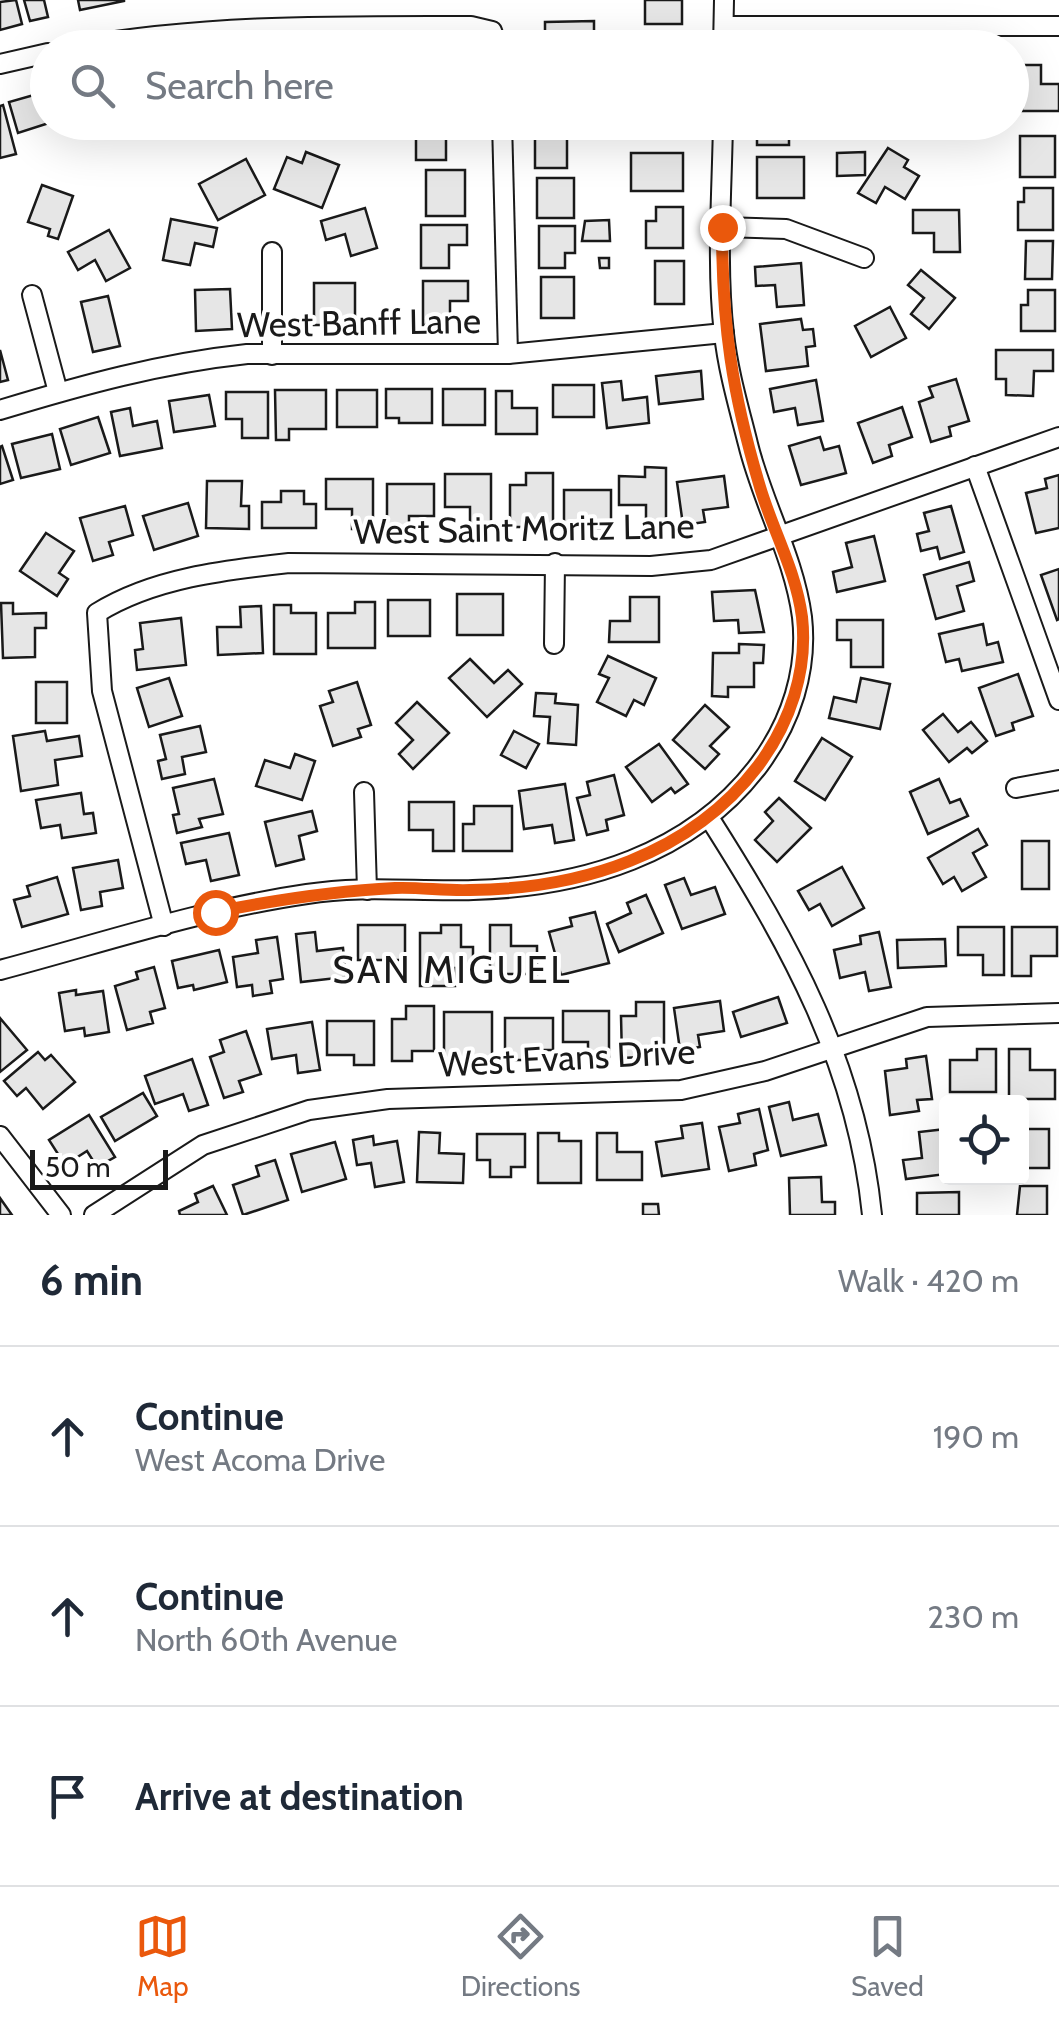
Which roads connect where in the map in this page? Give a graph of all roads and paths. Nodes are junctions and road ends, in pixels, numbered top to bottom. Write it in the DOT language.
graph roads {
  1 [pos="724,0"];
  2 [pos="724,26"];
  3 [pos="1059,26"];
  4 [pos="199,30"];
  5 [pos="477,30"];
  6 [pos="724,30"];
  7 [pos="30,57"];
  8 [pos="0,64"];
  9 [pos="502,140"];
  10 [pos="722,140"];
  11 [pos="722,227"];
  12 [pos="272,252"];
  13 [pos="864,258"];
  14 [pos="32,295"];
  15 [pos="724,333"];
  16 [pos="508,354"];
  17 [pos="272,355"];
  18 [pos="58,392"];
  19 [pos="0,410"];
  20 [pos="1059,437"];
  21 [pos="975,466"];
  22 [pos="778,536"];
  23 [pos="555,563"];
  24 [pos="554,644"];
  25 [pos="1055,676"];
  26 [pos="1059,700"];
  27 [pos="1059,780"];
  28 [pos="1016,788"];
  29 [pos="364,792"];
  30 [pos="710,819"];
  31 [pos="367,890"];
  32 [pos="164,926"];
  33 [pos="0,970"];
  34 [pos="1059,1013"];
  35 [pos="832,1048"];
  36 [pos="0,1136"];
  37 [pos="61,1215"];
  38 [pos="94,1215"];
  39 [pos="872,1215"];
  1 -- 2 [label="street"];
  2 -- 3 [label="street"];
  2 -- 6 [label="street"];
  4 -- 5 [label="street"];
  7 -- 8 [label="street"];
  9 -- 16 [label="street"];
  10 -- 11 [label="street"];
  11 -- 13 [label="street"];
  11 -- 15 [label="street"];
  12 -- 17 [label="street"];
  14 -- 18 [label="street"];
  15 -- 16 [label="street, West Banff Lane"];
  15 -- 22 [label="street"];
  16 -- 17 [label="street, West Banff Lane"];
  17 -- 18 [label="street, West Banff Lane"];
  18 -- 19 [label="street, West Banff Lane"];
  20 -- 21 [label="street, West Saint Moritz Lane"];
  21 -- 22 [label="street, West Saint Moritz Lane"];
  21 -- 25 [label="street"];
  22 -- 23 [label="street, West Saint Moritz Lane"];
  22 -- 30 [label="street"];
  23 -- 24 [label="street"];
  23 -- 32 [label="street, West Saint Moritz Lane"];
  25 -- 26 [label="street"];
  27 -- 28 [label="street"];
  29 -- 31 [label="street"];
  30 -- 31 [label="street"];
  30 -- 35 [label="street"];
  31 -- 32 [label="street"];
  32 -- 33 [label="street"];
  34 -- 35 [label="street, West Evans Drive"];
  35 -- 38 [label="street, West Evans Drive"];
  35 -- 39 [label="street"];
  36 -- 37 [label="street"];
}
